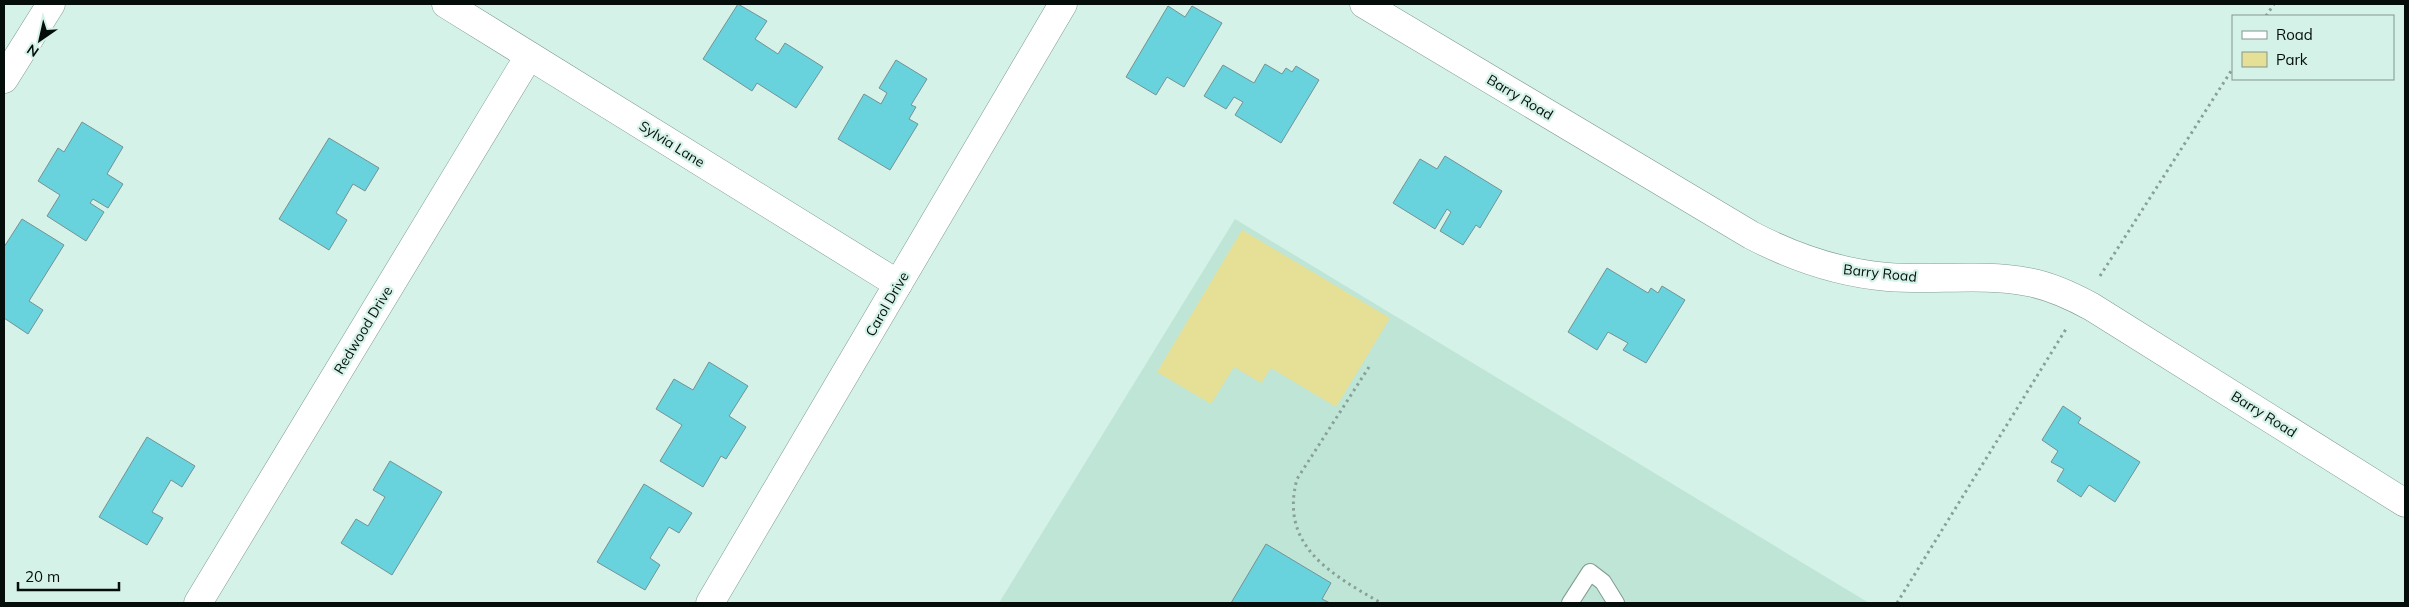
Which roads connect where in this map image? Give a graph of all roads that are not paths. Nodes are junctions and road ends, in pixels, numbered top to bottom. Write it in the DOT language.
graph roads {
  1 [pos="51,4"];
  2 [pos="446,4"];
  3 [pos="1063,4"];
  4 [pos="1364,4"];
  5 [pos="529,56"];
  6 [pos="4,79"];
  7 [pos="898,284"];
  8 [pos="2405,503"];
  9 [pos="198,603"];
  10 [pos="710,603"];
  11 [pos="1570,603"];
  12 [pos="1616,603"];
  1 -- 6 [label="street"];
  2 -- 5 [label="street, Sylvia Lane"];
  3 -- 7 [label="street, Carol Drive"];
  4 -- 8 [label="street, Barry Road"];
  5 -- 7 [label="street, Sylvia Lane"];
  5 -- 9 [label="street, Redwood Drive"];
  7 -- 10 [label="street, Carol Drive"];
  11 -- 12 [label="lane"];
}
